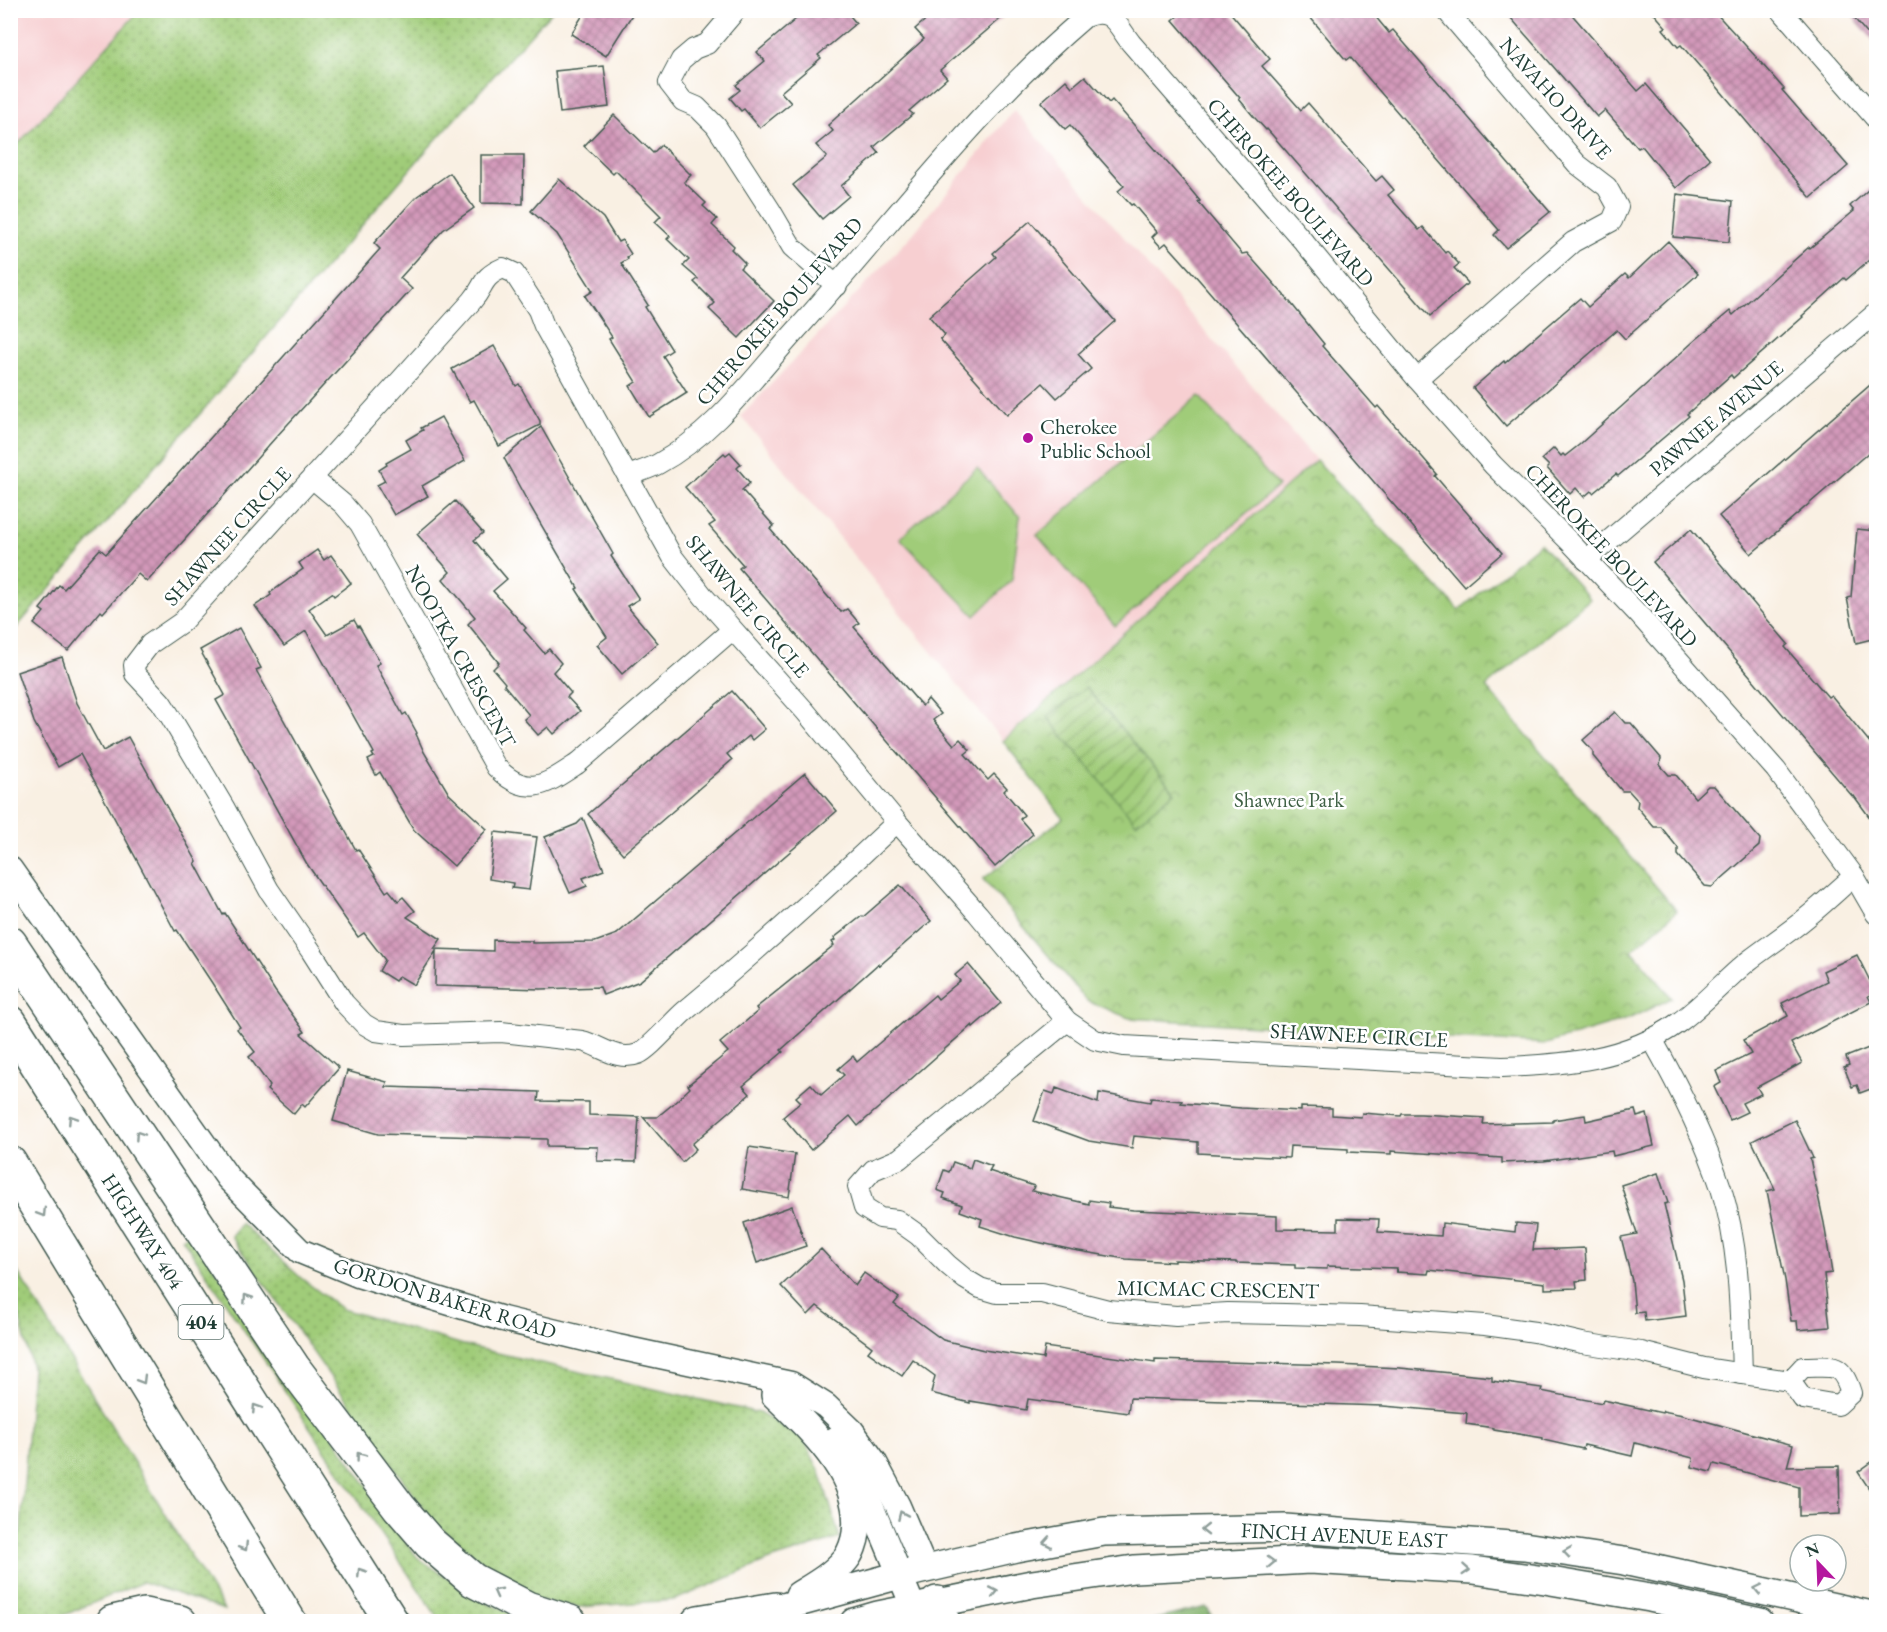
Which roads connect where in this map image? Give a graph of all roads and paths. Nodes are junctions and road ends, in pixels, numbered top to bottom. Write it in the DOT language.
graph roads {
  1 [pos="736,10"];
  2 [pos="1446,10"];
  3 [pos="1781,10"];
  4 [pos="1876,119"];
  5 [pos="837,285"];
  6 [pos="1876,313"];
  7 [pos="1417,379"];
  8 [pos="628,476"];
  9 [pos="312,478"];
  10 [pos="1587,560"];
  11 [pos="732,630"];
  12 [pos="897,822"];
  13 [pos="10,869"];
  14 [pos="1854,876"];
  15 [pos="1876,914"];
  16 [pos="10,943"];
  17 [pos="1067,1021"];
  18 [pos="10,1022"];
  19 [pos="1652,1039"];
  20 [pos="10,1163"];
  21 [pos="743,1373"];
  22 [pos="1742,1374"];
  23 [pos="1790,1381"];
  24 [pos="775,1395"];
  25 [pos="913,1572"];
  26 [pos="776,1609"];
  27 [pos="932,1611"];
  28 [pos="1876,1616"];
  29 [pos="113,1622"];
  30 [pos="180,1622"];
  31 [pos="290,1622"];
  32 [pos="393,1622"];
  33 [pos="570,1622"];
  34 [pos="698,1622"];
  35 [pos="744,1622"];
  36 [pos="854,1622"];
  37 [pos="1760,1622"];
  1 -- 5 [label="street"];
  2 -- 7 [label="street, NAVAHO DRIVE"];
  3 -- 4 [label="street"];
  5 -- 7 [label="street, CHEROKEE BOULEVARD"];
  5 -- 8 [label="street, CHEROKEE BOULEVARD"];
  6 -- 10 [label="street, PAWNEE AVENUE"];
  7 -- 10 [label="street, CHEROKEE BOULEVARD"];
  8 -- 9 [label="street, SHAWNEE CIRCLE"];
  8 -- 11 [label="street, SHAWNEE CIRCLE"];
  9 -- 11 [label="street, NOOTKA CRESCENT"];
  9 -- 12 [label="street, SHAWNEE CIRCLE"];
  10 -- 14 [label="street, CHEROKEE BOULEVARD"];
  11 -- 12 [label="street, SHAWNEE CIRCLE"];
  12 -- 17 [label="street, SHAWNEE CIRCLE"];
  13 -- 21 [label="street, GORDON BAKER ROAD"];
  14 -- 15 [label="street, CHEROKEE BOULEVARD"];
  14 -- 19 [label="street, SHAWNEE CIRCLE"];
  33 -- 16 [label="highway, one-way"];
  17 -- 19 [label="street, SHAWNEE CIRCLE"];
  17 -- 22 [label="street, MICMAC CRESCENT"];
  32 -- 18 [label="highway, HIGHWAY 404 / 404, one-way"];
  19 -- 22 [label="street"];
  20 -- 31 [label="highway, one-way"];
  21 -- 24 [label="street, GORDON BAKER ROAD"];
  25 -- 21 [label="street, GORDON BAKER ROAD, one-way"];
  22 -- 23 [label="street, MICMAC CRESCENT"];
  24 -- 25 [label="street, GORDON BAKER ROAD"];
  24 -- 26 [label="main road"];
  25 -- 26 [label="main road, FINCH AVENUE EAST"];
  25 -- 27 [label="main road"];
  28 -- 25 [label="main road, FINCH AVENUE EAST, one-way"];
  26 -- 34 [label="highway"];
  26 -- 35 [label="main road, FINCH AVENUE EAST"];
  27 -- 36 [label="main road, FINCH AVENUE EAST"];
  27 -- 37 [label="main road, FINCH AVENUE EAST, one-way"];
  29 -- 30 [label="highway"];
}
